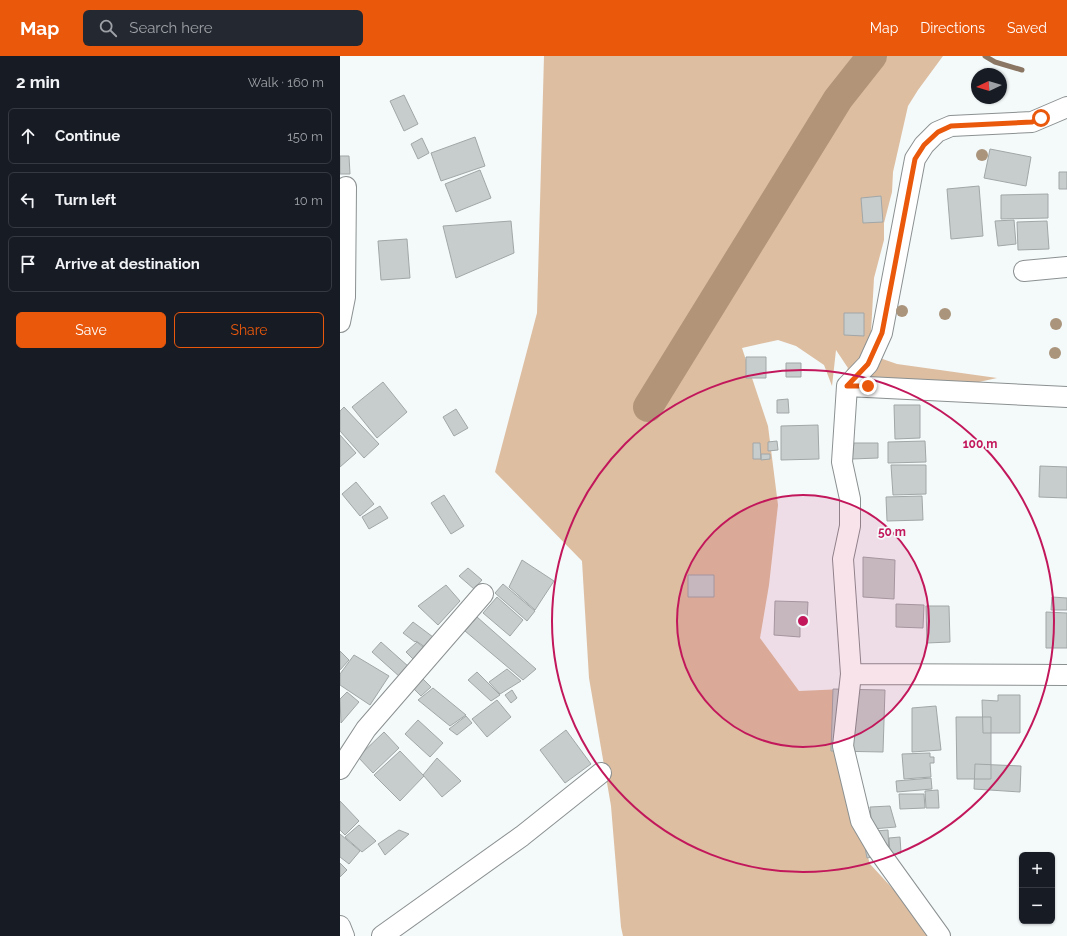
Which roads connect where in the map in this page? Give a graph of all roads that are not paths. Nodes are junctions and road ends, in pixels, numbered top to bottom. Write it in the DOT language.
graph roads {
  1 [pos="1067,107"];
  2 [pos="346,187"];
  3 [pos="1067,267"];
  4 [pos="1024,272"];
  5 [pos="340,322"];
  6 [pos="847,386"];
  7 [pos="1067,397"];
  8 [pos="482,594"];
  9 [pos="851,674"];
  10 [pos="1067,675"];
  11 [pos="340,768"];
  12 [pos="601,773"];
  13 [pos="340,926"];
  14 [pos="344,936"];
  15 [pos="382,936"];
  16 [pos="940,936"];
  1 -- 6 [label="street"];
  2 -- 5 [label="street"];
  3 -- 4 [label="street"];
  6 -- 7 [label="street"];
  6 -- 9 [label="street"];
  8 -- 11 [label="street"];
  9 -- 10 [label="street"];
  9 -- 16 [label="street"];
  12 -- 15 [label="street"];
  13 -- 14 [label="street"];
}
